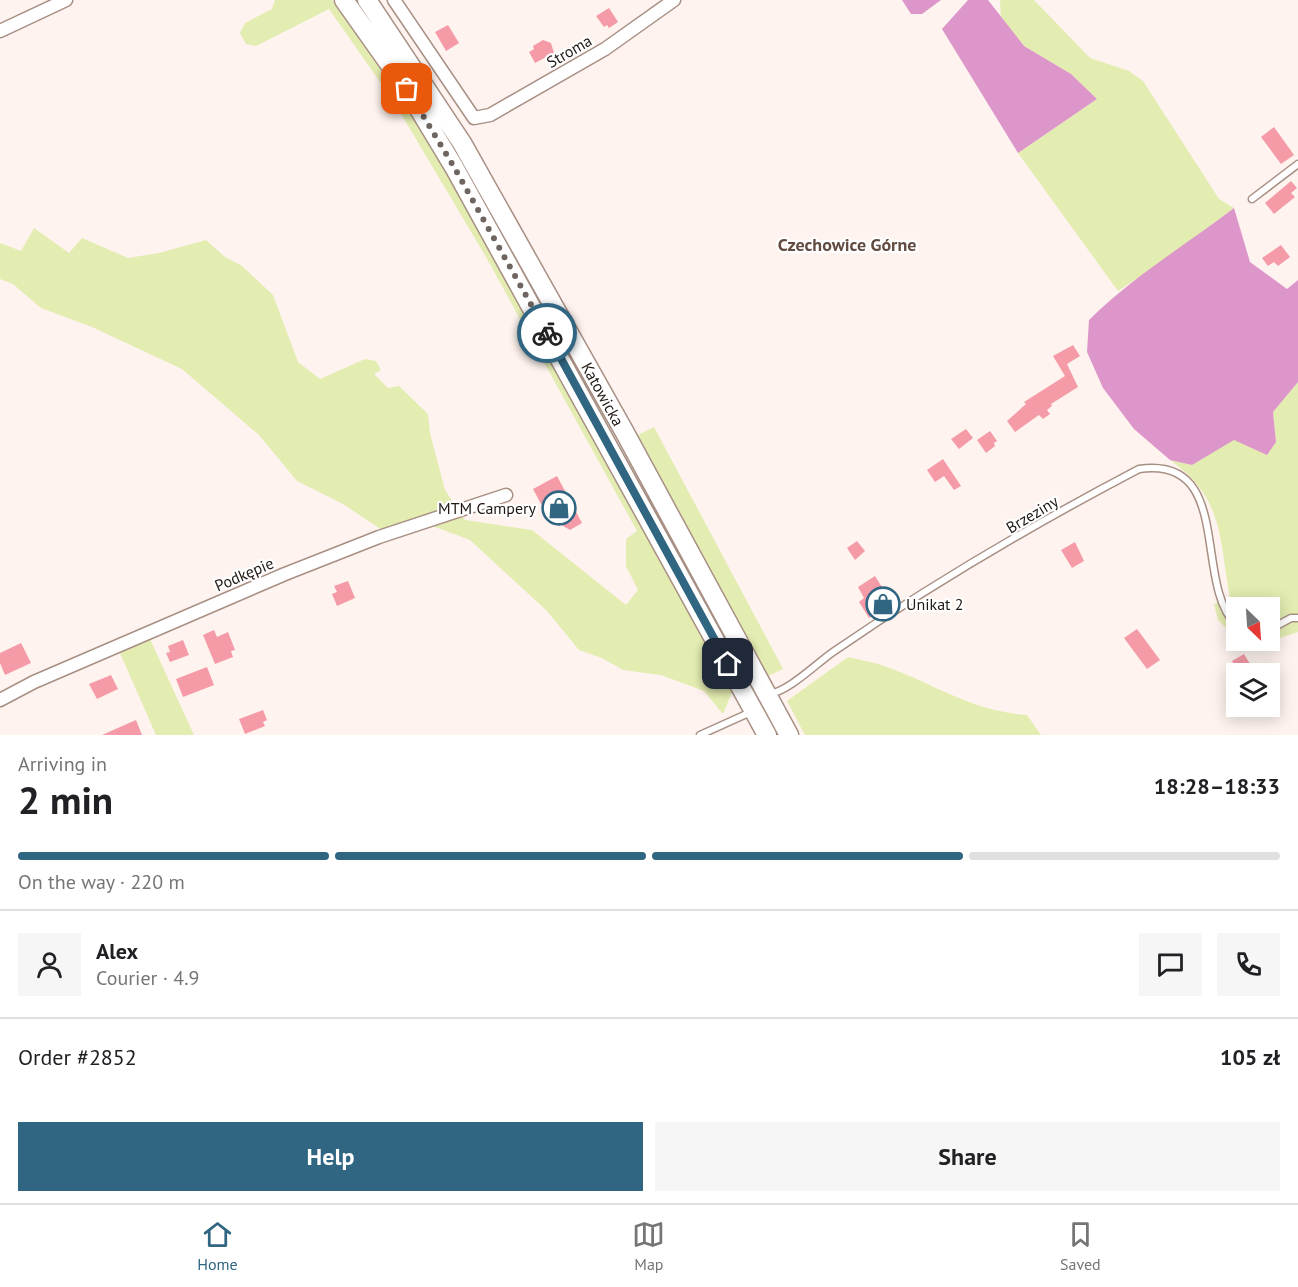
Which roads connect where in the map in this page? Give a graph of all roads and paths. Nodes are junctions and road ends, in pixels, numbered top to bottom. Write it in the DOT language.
graph roads {
  1 [pos="66,0"];
  2 [pos="344,0"];
  3 [pos="367,0"];
  4 [pos="394,0"];
  5 [pos="674,0"];
  6 [pos="0,31"];
  7 [pos="1298,164"];
  8 [pos="1252,199"];
  9 [pos="506,495"];
  10 [pos="1226,610"];
  11 [pos="1298,618"];
  12 [pos="1280,624"];
  13 [pos="766,694"];
  14 [pos="0,699"];
  15 [pos="757,715"];
  16 [pos="700,735"];
  17 [pos="768,735"];
  18 [pos="789,735"];
  1 -- 6 [label="street"];
  2 -- 15 [label="main road, Katowicka"];
  3 -- 13 [label="main road, Katowicka"];
  4 -- 5 [label="street, Stroma"];
  7 -- 8 [label="lane"];
  9 -- 14 [label="street, Podkępie"];
  10 -- 13 [label="lane, Brzeziny"];
  11 -- 12 [label="lane"];
  13 -- 18 [label="main road, Katowicka"];
  15 -- 16 [label="lane"];
  15 -- 17 [label="main road, Katowicka"];
}
